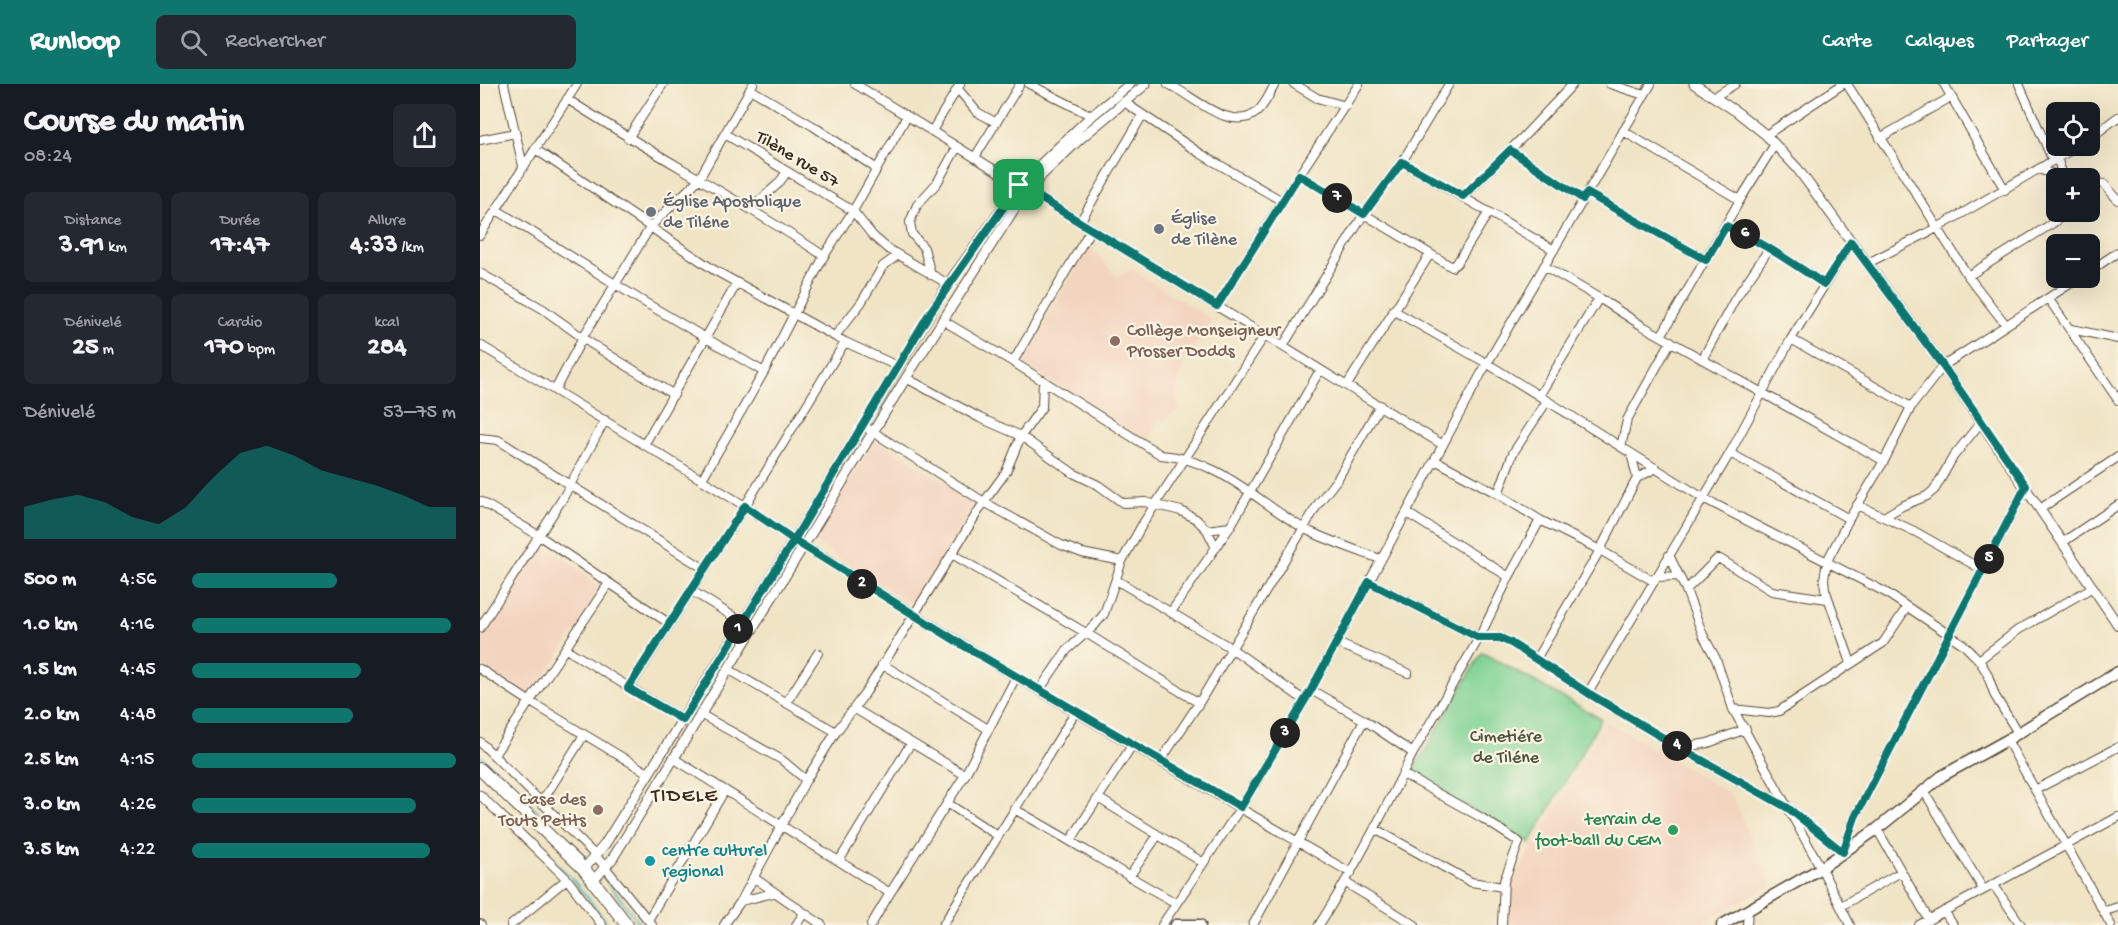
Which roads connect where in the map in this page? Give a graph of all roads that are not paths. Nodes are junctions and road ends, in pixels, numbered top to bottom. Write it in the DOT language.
graph roads {
  1 [pos="504,84"];
  2 [pos="577,84"];
  3 [pos="663,84"];
  4 [pos="855,84"];
  5 [pos="1020,84"];
  6 [pos="1029,84"];
  7 [pos="1131,84"];
  8 [pos="1146,84"];
  9 [pos="1168,84"];
  10 [pos="1275,84"];
  11 [pos="1294,84"];
  12 [pos="1359,84"];
  13 [pos="1449,84"];
  14 [pos="1573,84"];
  15 [pos="1610,84"];
  16 [pos="1651,84"];
  17 [pos="1694,84"];
  18 [pos="1735,84"];
  19 [pos="1845,84"];
  20 [pos="1944,84"];
  21 [pos="2019,84"];
  22 [pos="959,86"];
  23 [pos="751,87"];
  24 [pos="867,87"];
  25 [pos="1644,95"];
  26 [pos="1714,97"];
  27 [pos="1951,97"];
  28 [pos="567,99"];
  29 [pos="1124,102"];
  30 [pos="1346,106"];
  31 [pos="907,116"];
  32 [pos="1092,116"];
  33 [pos="1142,116"];
  34 [pos="2118,117"];
  35 [pos="995,122"];
  36 [pos="2100,130"];
  37 [pos="932,131"];
  38 [pos="1623,131"];
  39 [pos="515,133"];
  40 [pos="725,134"];
  41 [pos="1766,135"];
  42 [pos="628,138"];
  43 [pos="1880,138"];
  44 [pos="480,140"];
  45 [pos="1775,144"];
  46 [pos="957,147"];
  47 [pos="535,149"];
  48 [pos="1510,150"];
  49 [pos="2060,156"];
  50 [pos="975,157"];
  51 [pos="2055,159"];
  52 [pos="1402,162"];
  53 [pos="523,166"];
  54 [pos="2059,168"];
  55 [pos="878,169"];
  56 [pos="2038,169"];
  57 [pos="787,172"];
  58 [pos="2046,172"];
  59 [pos="1299,175"];
  60 [pos="699,179"];
  61 [pos="2100,183"];
  62 [pos="1023,187"];
  63 [pos="2005,190"];
  64 [pos="1463,196"];
  65 [pos="1585,196"];
  66 [pos="1740,200"];
  67 [pos="2118,200"];
  68 [pos="1282,201"];
  69 [pos="750,209"];
  70 [pos="497,210"];
  71 [pos="853,212"];
  72 [pos="1489,212"];
  73 [pos="1364,214"];
  74 [pos="480,220"];
  75 [pos="1080,222"];
  76 [pos="2052,222"];
  77 [pos="651,226"];
  78 [pos="1726,226"];
  79 [pos="1937,228"];
  80 [pos="1091,229"];
  81 [pos="482,233"];
  82 [pos="1851,242"];
  83 [pos="1769,249"];
  84 [pos="1554,250"];
  85 [pos="2118,252"];
  86 [pos="1430,254"];
  87 [pos="825,256"];
  88 [pos="897,256"];
  89 [pos="1706,260"];
  90 [pos="1868,263"];
  91 [pos="2100,264"];
  92 [pos="1545,266"];
  93 [pos="480,273"];
  94 [pos="931,275"];
  95 [pos="1968,276"];
  96 [pos="616,284"];
  97 [pos="737,284"];
  98 [pos="948,284"];
  99 [pos="1824,284"];
  100 [pos="2064,288"];
  101 [pos="1599,298"];
  102 [pos="2048,298"];
  103 [pos="1217,306"];
  104 [pos="1393,310"];
  105 [pos="794,315"];
  106 [pos="942,320"];
  107 [pos="2006,325"];
  108 [pos="2071,329"];
  109 [pos="1265,335"];
  110 [pos="835,336"];
  111 [pos="1661,336"];
  112 [pos="583,337"];
  113 [pos="707,338"];
  114 [pos="1791,339"];
  115 [pos="2118,339"];
  116 [pos="1671,341"];
  117 [pos="845,342"];
  118 [pos="480,345"];
  119 [pos="1283,346"];
  120 [pos="1702,358"];
  121 [pos="1013,362"];
  122 [pos="1488,364"];
  123 [pos="897,366"];
  124 [pos="1943,366"];
  125 [pos="1320,370"];
  126 [pos="764,372"];
  127 [pos="906,378"];
  128 [pos="1043,380"];
  129 [pos="1347,385"];
  130 [pos="555,390"];
  131 [pos="1762,394"];
  132 [pos="674,395"];
  133 [pos="1539,396"];
  134 [pos="2118,400"];
  135 [pos="1547,401"];
  136 [pos="1380,405"];
  137 [pos="1911,407"];
  138 [pos="605,420"];
  139 [pos="1981,422"];
  140 [pos="862,425"];
  141 [pos="874,430"];
  142 [pos="1020,436"];
  143 [pos="480,438"];
  144 [pos="644,445"];
  145 [pos="1443,445"];
  146 [pos="1621,447"];
  147 [pos="1631,453"];
  148 [pos="1730,453"];
  149 [pos="2118,457"];
  150 [pos="1186,458"];
  151 [pos="1435,460"];
  152 [pos="1884,461"];
  153 [pos="1656,468"];
  154 [pos="1637,478"];
  155 [pos="702,480"];
  156 [pos="570,486"];
  157 [pos="2026,486"];
  158 [pos="1250,491"];
  159 [pos="1498,494"];
  160 [pos="1703,498"];
  161 [pos="480,501"];
  162 [pos="984,502"];
  163 [pos="1154,503"];
  164 [pos="745,506"];
  165 [pos="1857,506"];
  166 [pos="2118,506"];
  167 [pos="2040,509"];
  168 [pos="1407,513"];
  169 [pos="1884,517"];
  170 [pos="1849,519"];
  171 [pos="1540,520"];
  172 [pos="1230,527"];
  173 [pos="1304,528"];
  174 [pos="1207,530"];
  175 [pos="538,535"];
  176 [pos="794,540"];
  177 [pos="2063,542"];
  178 [pos="803,546"];
  179 [pos="1216,548"];
  180 [pos="1600,549"];
  181 [pos="952,554"];
  182 [pos="1669,555"];
  183 [pos="1380,559"];
  184 [pos="1122,561"];
  185 [pos="1827,561"];
  186 [pos="705,569"];
  187 [pos="1983,570"];
  188 [pos="1678,576"];
  189 [pos="1509,577"];
  190 [pos="1654,579"];
  191 [pos="1116,580"];
  192 [pos="1369,582"];
  193 [pos="609,583"];
  194 [pos="2093,586"];
  195 [pos="1686,590"];
  196 [pos="692,591"];
  197 [pos="1827,599"];
  198 [pos="1907,607"];
  199 [pos="1172,612"];
  200 [pos="914,615"];
  201 [pos="742,622"];
  202 [pos="670,624"];
  203 [pos="2118,625"];
  204 [pos="480,628"];
  205 [pos="1086,633"];
  206 [pos="1950,636"];
  207 [pos="1479,638"];
  208 [pos="1337,643"];
  209 [pos="1231,648"];
  210 [pos="566,649"];
  211 [pos="818,653"];
  212 [pos="1536,659"];
  213 [pos="1979,660"];
  214 [pos="1851,663"];
  215 [pos="882,664"];
  216 [pos="480,669"];
  217 [pos="728,669"];
  218 [pos="2118,672"];
  219 [pos="1408,673"];
  220 [pos="1016,677"];
  221 [pos="628,688"];
  222 [pos="1040,689"];
  223 [pos="1311,690"];
  224 [pos="1588,693"];
  225 [pos="1304,700"];
  226 [pos="529,701"];
  227 [pos="786,703"];
  228 [pos="1199,703"];
  229 [pos="855,709"];
  230 [pos="1733,709"];
  231 [pos="1076,711"];
  232 [pos="700,714"];
  233 [pos="683,720"];
  234 [pos="1364,720"];
  235 [pos="988,729"];
  236 [pos="1746,729"];
  237 [pos="836,732"];
  238 [pos="2018,733"];
  239 [pos="584,735"];
  240 [pos="2007,740"];
  241 [pos="480,742"];
  242 [pos="911,743"];
  243 [pos="1133,744"];
  244 [pos="2118,747"];
  245 [pos="1680,748"];
  246 [pos="1413,753"];
  247 [pos="494,755"];
  248 [pos="673,758"];
  249 [pos="1161,760"];
  250 [pos="480,769"];
  251 [pos="648,773"];
  252 [pos="1403,774"];
  253 [pos="965,775"];
  254 [pos="806,780"];
  255 [pos="725,790"];
  256 [pos="1924,790"];
  257 [pos="2035,790"];
  258 [pos="481,796"];
  259 [pos="1098,798"];
  260 [pos="541,803"];
  261 [pos="947,803"];
  262 [pos="1241,807"];
  263 [pos="1788,808"];
  264 [pos="1014,809"];
  265 [pos="2118,816"];
  266 [pos="782,824"];
  267 [pos="1375,829"];
  268 [pos="1876,829"];
  269 [pos="1158,835"];
  270 [pos="998,836"];
  271 [pos="1071,840"];
  272 [pos="1298,842"];
  273 [pos="2066,845"];
  274 [pos="1843,852"];
  275 [pos="595,858"];
  276 [pos="839,861"];
  277 [pos="1202,862"];
  278 [pos="584,868"];
  279 [pos="1821,868"];
  280 [pos="1901,872"];
  281 [pos="600,873"];
  282 [pos="1351,873"];
  283 [pos="753,877"];
  284 [pos="1129,878"];
  285 [pos="567,879"];
  286 [pos="1346,884"];
  287 [pos="1993,884"];
  288 [pos="1503,886"];
  289 [pos="1983,889"];
  290 [pos="773,893"];
  291 [pos="890,893"];
  292 [pos="741,901"];
  293 [pos="1176,903"];
  294 [pos="1841,906"];
  295 [pos="2118,907"];
  296 [pos="1748,910"];
  297 [pos="1944,911"];
  298 [pos="2105,911"];
  299 [pos="804,913"];
  300 [pos="1929,920"];
  301 [pos="650,922"];
  302 [pos="511,925"];
  303 [pos="602,925"];
  304 [pos="627,925"];
  305 [pos="724,925"];
  306 [pos="796,925"];
  307 [pos="822,925"];
  308 [pos="872,925"];
  309 [pos="943,925"];
  310 [pos="1162,925"];
  311 [pos="1176,925"];
  312 [pos="1200,925"];
  313 [pos="1253,925"];
  314 [pos="1319,925"];
  315 [pos="1415,925"];
  316 [pos="1502,925"];
  317 [pos="1722,925"];
  318 [pos="1747,925"];
  319 [pos="1850,925"];
  320 [pos="1919,925"];
  321 [pos="1953,925"];
  322 [pos="2021,925"];
  323 [pos="2111,925"];
  1 -- 39 [label="street"];
  2 -- 28 [label="street"];
  3 -- 42 [label="street"];
  4 -- 24 [label="street"];
  5 -- 35 [label="street"];
  6 -- 32 [label="street"];
  7 -- 32 [label="street"];
  8 -- 29 [label="street"];
  9 -- 10 [label="street"];
  11 -- 30 [label="street"];
  12 -- 30 [label="street"];
  13 -- 52 [label="street"];
  14 -- 48 [label="street"];
  15 -- 25 [label="street"];
  16 -- 25 [label="street"];
  17 -- 26 [label="street"];
  18 -- 26 [label="street"];
  19 -- 41 [label="street"];
  19 -- 43 [label="street"];
  20 -- 27 [label="street"];
  21 -- 51 [label="street"];
  22 -- 35 [label="street"];
  22 -- 37 [label="street"];
  23 -- 40 [label="street"];
  23 -- 55 [label="street"];
  24 -- 31 [label="street"];
  25 -- 38 [label="street"];
  26 -- 41 [label="street"];
  27 -- 43 [label="street"];
  27 -- 63 [label="street"];
  28 -- 42 [label="street"];
  28 -- 47 [label="street"];
  29 -- 33 [label="street"];
  29 -- 62 [label="street"];
  30 -- 59 [label="street"];
  31 -- 37 [label="street"];
  31 -- 55 [label="street"];
  32 -- 62 [label="street"];
  33 -- 68 [label="street"];
  33 -- 75 [label="street"];
  34 -- 36 [label="street"];
  35 -- 50 [label="street"];
  37 -- 46 [label="street"];
  38 -- 65 [label="street"];
  38 -- 66 [label="street"];
  39 -- 44 [label="street"];
  39 -- 53 [label="street"];
  40 -- 57 [label="street, Tilène rue 57"];
  40 -- 60 [label="street"];
  41 -- 45 [label="street"];
  42 -- 60 [label="street"];
  43 -- 79 [label="street"];
  45 -- 66 [label="street"];
  45 -- 82 [label="street"];
  46 -- 50 [label="street"];
  46 -- 94 [label="street"];
  47 -- 53 [label="street"];
  47 -- 77 [label="street"];
  48 -- 64 [label="street"];
  48 -- 65 [label="street"];
  49 -- 51 [label="street"];
  50 -- 62 [label="street"];
  51 -- 54 [label="street"];
  51 -- 56 [label="street"];
  52 -- 64 [label="street"];
  52 -- 73 [label="street"];
  53 -- 70 [label="street"];
  55 -- 71 [label="street"];
  56 -- 58 [label="street"];
  56 -- 63 [label="street"];
  57 -- 69 [label="street"];
  57 -- 71 [label="street, Tilène rue 57"];
  59 -- 68 [label="street"];
  59 -- 73 [label="street"];
  60 -- 69 [label="street"];
  60 -- 77 [label="street"];
  61 -- 67 [label="street"];
  62 -- 75 [label="street"];
  62 -- 98 [label="street"];
  62 -- 106 [label="street"];
  63 -- 79 [label="street"];
  64 -- 72 [label="street"];
  65 -- 84 [label="street"];
  65 -- 89 [label="street"];
  66 -- 78 [label="street"];
  68 -- 103 [label="street"];
  69 -- 87 [label="street"];
  70 -- 81 [label="street"];
  70 -- 96 [label="street"];
  71 -- 87 [label="street"];
  71 -- 88 [label="street, Tilène rue 57"];
  72 -- 84 [label="street"];
  72 -- 86 [label="street"];
  73 -- 86 [label="street"];
  73 -- 119 [label="street"];
  74 -- 81 [label="street"];
  75 -- 80 [label="street"];
  76 -- 95 [label="street"];
  77 -- 96 [label="street"];
  77 -- 97 [label="street"];
  78 -- 83 [label="street"];
  78 -- 89 [label="street"];
  79 -- 90 [label="street"];
  79 -- 95 [label="street"];
  80 -- 103 [label="street"];
  80 -- 121 [label="street"];
  82 -- 90 [label="street"];
  82 -- 99 [label="street"];
  83 -- 99 [label="street"];
  83 -- 120 [label="street"];
  84 -- 92 [label="street"];
  85 -- 91 [label="street"];
  86 -- 104 [label="street"];
  87 -- 105 [label="street"];
  88 -- 94 [label="street, Tilène rue 57"];
  88 -- 110 [label="street"];
  89 -- 111 [label="street"];
  90 -- 124 [label="street"];
  92 -- 101 [label="street"];
  92 -- 122 [label="street"];
  93 -- 112 [label="street"];
  94 -- 98 [label="street, Tilène rue 57"];
  95 -- 107 [label="street"];
  96 -- 112 [label="street"];
  96 -- 113 [label="street"];
  97 -- 105 [label="street"];
  97 -- 113 [label="street"];
  98 -- 123 [label="street"];
  99 -- 114 [label="street"];
  100 -- 102 [label="street"];
  101 -- 111 [label="street"];
  101 -- 133 [label="street"];
  102 -- 107 [label="street"];
  102 -- 108 [label="street"];
  103 -- 109 [label="street"];
  104 -- 122 [label="street"];
  104 -- 129 [label="street"];
  105 -- 110 [label="street"];
  105 -- 126 [label="street"];
  106 -- 121 [label="street"];
  106 -- 127 [label="street"];
  107 -- 124 [label="street"];
  108 -- 115 [label="street"];
  108 -- 134 [label="street"];
  109 -- 119 [label="street"];
  109 -- 150 [label="street"];
  110 -- 117 [label="street"];
  111 -- 116 [label="street"];
  112 -- 130 [label="street"];
  112 -- 132 [label="street"];
  113 -- 126 [label="street"];
  113 -- 132 [label="street"];
  114 -- 131 [label="street"];
  114 -- 137 [label="street"];
  116 -- 120 [label="street"];
  116 -- 146 [label="street"];
  117 -- 123 [label="street"];
  117 -- 164 [label="street"];
  118 -- 130 [label="street"];
  119 -- 125 [label="street"];
  120 -- 131 [label="street"];
  121 -- 128 [label="street"];
  122 -- 133 [label="street"];
  122 -- 145 [label="street"];
  123 -- 140 [label="street"];
  124 -- 137 [label="street"];
  124 -- 139 [label="street"];
  125 -- 129 [label="street"];
  125 -- 158 [label="street"];
  126 -- 155 [label="street"];
  127 -- 141 [label="street"];
  127 -- 142 [label="street"];
  128 -- 142 [label="street"];
  128 -- 150 [label="street"];
  129 -- 136 [label="street"];
  130 -- 138 [label="street"];
  131 -- 148 [label="street"];
  131 -- 152 [label="street"];
  132 -- 144 [label="street"];
  133 -- 135 [label="street"];
  135 -- 146 [label="street"];
  135 -- 159 [label="street"];
  136 -- 145 [label="street"];
  136 -- 173 [label="street"];
  137 -- 152 [label="street"];
  138 -- 144 [label="street"];
  138 -- 156 [label="street"];
  139 -- 157 [label="street"];
  139 -- 169 [label="street"];
  140 -- 141 [label="street"];
  140 -- 176 [label="street"];
  141 -- 162 [label="street"];
  141 -- 178 [label="street"];
  142 -- 162 [label="street"];
  142 -- 163 [label="street"];
  143 -- 156 [label="street"];
  144 -- 155 [label="street"];
  145 -- 151 [label="street"];
  146 -- 147 [label="street"];
  147 -- 153 [label="street"];
  147 -- 154 [label="street"];
  148 -- 160 [label="street"];
  148 -- 170 [label="street"];
  149 -- 167 [label="street"];
  150 -- 158 [label="street"];
  150 -- 163 [label="street"];
  151 -- 159 [label="street"];
  151 -- 168 [label="street"];
  152 -- 165 [label="street"];
  153 -- 154 [label="street"];
  153 -- 160 [label="street"];
  154 -- 180 [label="street"];
  155 -- 164 [label="street"];
  156 -- 175 [label="street"];
  156 -- 186 [label="street"];
  157 -- 167 [label="street"];
  157 -- 187 [label="street"];
  158 -- 172 [label="street"];
  158 -- 173 [label="street"];
  159 -- 171 [label="street"];
  160 -- 182 [label="street"];
  160 -- 185 [label="street"];
  161 -- 175 [label="street"];
  162 -- 181 [label="street"];
  162 -- 184 [label="street"];
  163 -- 174 [label="street"];
  163 -- 184 [label="street"];
  164 -- 176 [label="street"];
  164 -- 186 [label="street"];
  165 -- 169 [label="street"];
  165 -- 170 [label="street"];
  166 -- 177 [label="street"];
  167 -- 177 [label="street"];
  168 -- 183 [label="street"];
  168 -- 189 [label="street"];
  169 -- 187 [label="street"];
  170 -- 185 [label="street"];
  171 -- 180 [label="street"];
  171 -- 189 [label="street"];
  172 -- 174 [label="street"];
  172 -- 179 [label="street"];
  173 -- 183 [label="street"];
  173 -- 209 [label="street"];
  174 -- 179 [label="street"];
  175 -- 193 [label="street"];
  175 -- 204 [label="street"];
  176 -- 178 [label="street"];
  176 -- 201 [label="street"];
  177 -- 194 [label="street"];
  178 -- 200 [label="street"];
  178 -- 217 [label="street"];
  179 -- 199 [label="street"];
  180 -- 190 [label="street"];
  180 -- 212 [label="street"];
  181 -- 200 [label="street"];
  181 -- 205 [label="street"];
  182 -- 188 [label="street"];
  182 -- 190 [label="street"];
  183 -- 192 [label="street"];
  184 -- 191 [label="street"];
  185 -- 197 [label="street"];
  185 -- 198 [label="street"];
  186 -- 196 [label="street"];
  187 -- 206 [label="street"];
  188 -- 190 [label="street"];
  188 -- 195 [label="street"];
  189 -- 207 [label="street"];
  190 -- 224 [label="street"];
  191 -- 199 [label="street"];
  191 -- 205 [label="street"];
  192 -- 207 [label="street"];
  192 -- 208 [label="street"];
  193 -- 202 [label="street"];
  193 -- 210 [label="street"];
  194 -- 203 [label="street"];
  194 -- 213 [label="street"];
  195 -- 197 [label="street"];
  195 -- 230 [label="street"];
  196 -- 201 [label="street"];
  196 -- 202 [label="street"];
  197 -- 214 [label="street"];
  198 -- 206 [label="street"];
  198 -- 214 [label="street"];
  199 -- 209 [label="street"];
  200 -- 215 [label="street"];
  200 -- 220 [label="street"];
  201 -- 233 [label="street"];
  202 -- 221 [label="street"];
  205 -- 222 [label="street"];
  205 -- 228 [label="street"];
  206 -- 213 [label="street"];
  206 -- 274 [label="street"];
  207 -- 212 [label="street"];
  207 -- 246 [label="street"];
  208 -- 219 [label="street"];
  208 -- 223 [label="street"];
  209 -- 225 [label="street"];
  209 -- 228 [label="street"];
  210 -- 221 [label="street"];
  210 -- 226 [label="street"];
  211 -- 227 [label="street"];
  212 -- 224 [label="street"];
  213 -- 238 [label="street"];
  214 -- 230 [label="street"];
  215 -- 229 [label="street"];
  215 -- 235 [label="street"];
  216 -- 226 [label="street"];
  217 -- 227 [label="street"];
  217 -- 232 [label="street"];
  218 -- 238 [label="main road"];
  220 -- 222 [label="street"];
  220 -- 235 [label="street"];
  221 -- 233 [label="street"];
  222 -- 231 [label="street"];
  223 -- 225 [label="street"];
  223 -- 234 [label="street"];
  224 -- 245 [label="street"];
  225 -- 262 [label="street"];
  226 -- 239 [label="street"];
  226 -- 247 [label="street"];
  227 -- 237 [label="street"];
  228 -- 249 [label="street"];
  229 -- 237 [label="street"];
  229 -- 242 [label="street"];
  230 -- 236 [label="street"];
  231 -- 243 [label="street"];
  231 -- 264 [label="street"];
  232 -- 248 [label="street"];
  232 -- 254 [label="street"];
  233 -- 251 [label="street"];
  234 -- 246 [label="street"];
  234 -- 272 [label="street"];
  235 -- 253 [label="street"];
  236 -- 245 [label="street"];
  236 -- 263 [label="street"];
  237 -- 254 [label="street"];
  238 -- 240 [label="main road"];
  239 -- 251 [label="street"];
  239 -- 260 [label="street"];
  240 -- 256 [label="main road"];
  240 -- 257 [label="street"];
  241 -- 247 [label="street"];
  242 -- 253 [label="street"];
  242 -- 276 [label="street"];
  243 -- 249 [label="street"];
  243 -- 259 [label="street"];
  244 -- 257 [label="street"];
  245 -- 263 [label="street"];
  246 -- 252 [label="street"];
  247 -- 260 [label="street"];
  248 -- 255 [label="street"];
  248 -- 281 [label="street"];
  249 -- 262 [label="street"];
  250 -- 278 [label="highway"];
  251 -- 275 [label="street"];
  252 -- 267 [label="street"];
  252 -- 288 [label="street"];
  253 -- 261 [label="street"];
  254 -- 266 [label="street"];
  255 -- 266 [label="street"];
  255 -- 301 [label="street"];
  256 -- 268 [label="main road"];
  256 -- 289 [label="street"];
  257 -- 273 [label="street"];
  258 -- 285 [label="street"];
  259 -- 269 [label="street"];
  259 -- 271 [label="street"];
  260 -- 275 [label="street"];
  261 -- 270 [label="street"];
  261 -- 291 [label="street"];
  262 -- 272 [label="street"];
  262 -- 277 [label="street"];
  263 -- 274 [label="street"];
  263 -- 279 [label="street"];
  264 -- 270 [label="street"];
  264 -- 271 [label="street"];
  265 -- 273 [label="street"];
  266 -- 276 [label="street"];
  266 -- 283 [label="street"];
  267 -- 282 [label="street"];
  267 -- 288 [label="street"];
  268 -- 274 [label="main road"];
  268 -- 280 [label="street"];
  269 -- 277 [label="street"];
  269 -- 284 [label="street"];
  270 -- 309 [label="street"];
  271 -- 284 [label="street"];
  272 -- 282 [label="street"];
  272 -- 313 [label="street"];
  273 -- 287 [label="street"];
  273 -- 298 [label="street"];
  274 -- 279 [label="main road"];
  275 -- 278 [label="street"];
  275 -- 281 [label="street"];
  276 -- 291 [label="street"];
  277 -- 293 [label="street"];
  278 -- 281 [label="highway"];
  279 -- 294 [label="street"];
  279 -- 296 [label="main road"];
  280 -- 294 [label="street"];
  280 -- 300 [label="street"];
  281 -- 301 [label="street"];
  281 -- 304 [label="highway"];
  282 -- 286 [label="street"];
  283 -- 290 [label="street"];
  283 -- 292 [label="street"];
  284 -- 293 [label="street"];
  285 -- 302 [label="street"];
  285 -- 303 [label="street"];
  286 -- 314 [label="street"];
  286 -- 315 [label="street"];
  287 -- 289 [label="street"];
  287 -- 322 [label="street"];
  288 -- 316 [label="street"];
  289 -- 297 [label="street"];
  290 -- 292 [label="street"];
  290 -- 299 [label="street"];
  291 -- 308 [label="street"];
  292 -- 305 [label="street"];
  293 -- 310 [label="street"];
  294 -- 319 [label="street"];
  295 -- 298 [label="street"];
  296 -- 317 [label="main road"];
  296 -- 318 [label="street"];
  297 -- 300 [label="street"];
  297 -- 321 [label="street"];
  298 -- 323 [label="street"];
  299 -- 306 [label="street"];
  299 -- 307 [label="street"];
  300 -- 320 [label="street"];
  311 -- 312 [label="main road"];
}
